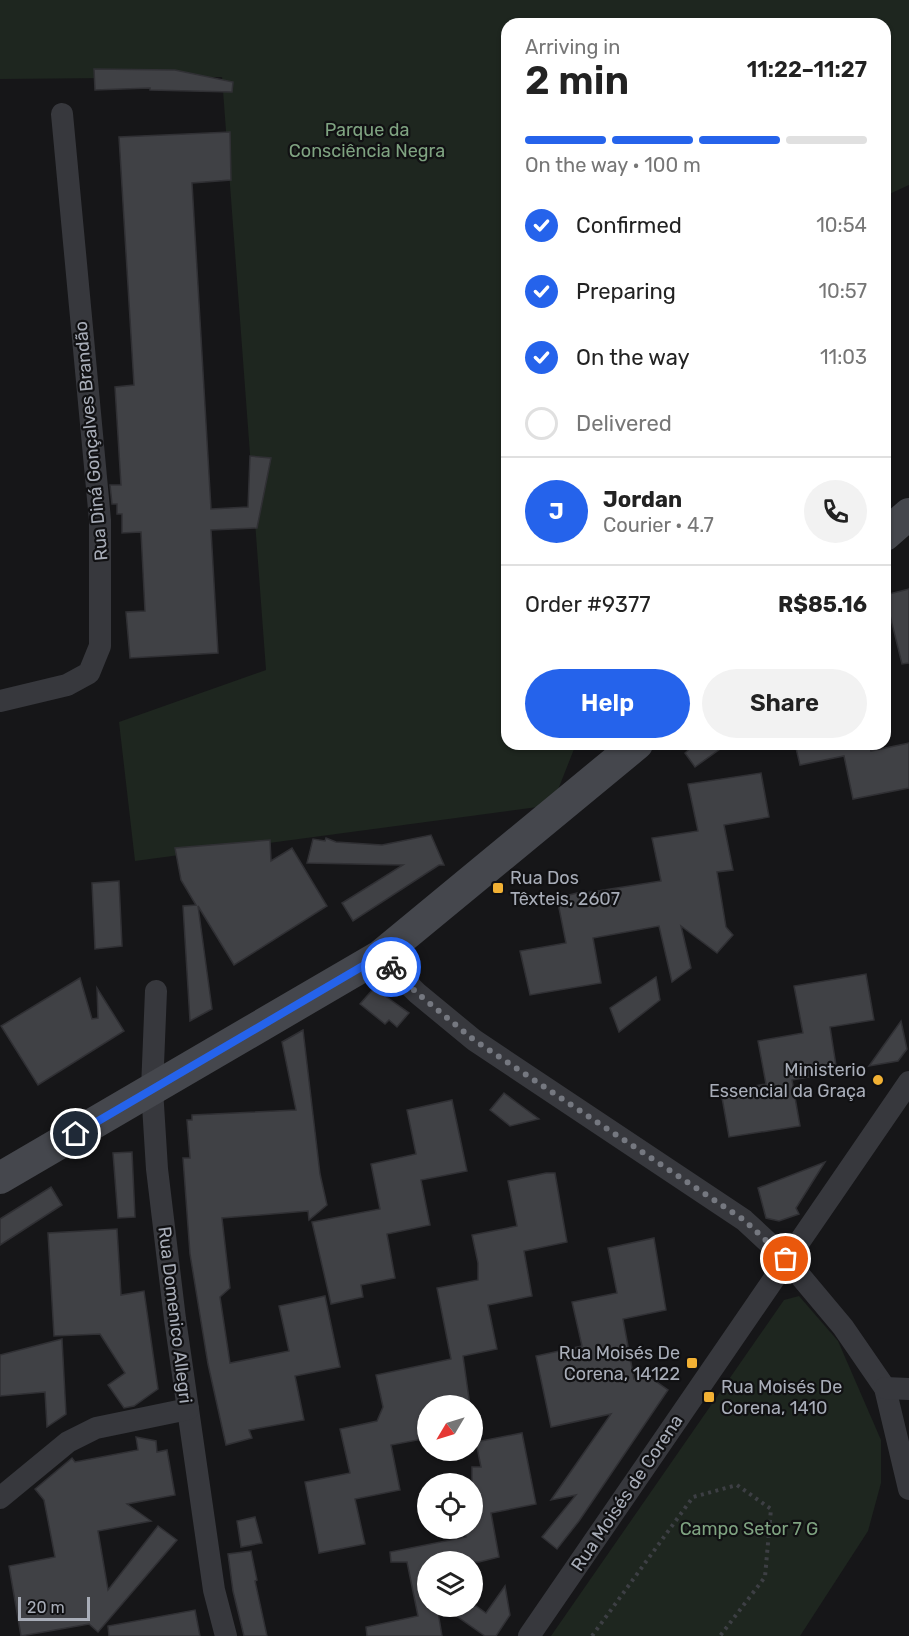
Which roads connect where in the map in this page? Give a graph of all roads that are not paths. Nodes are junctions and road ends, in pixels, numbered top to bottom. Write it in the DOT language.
graph roads {
  1 [pos="62,114"];
  2 [pos="909,514"];
  3 [pos="891,530"];
  4 [pos="0,701"];
  5 [pos="630,750"];
  6 [pos="380,956"];
  7 [pos="156,991"];
  8 [pos="909,1082"];
  9 [pos="152,1089"];
  10 [pos="0,1178"];
  11 [pos="786,1259"];
  12 [pos="885,1388"];
  13 [pos="909,1389"];
  14 [pos="188,1409"];
  15 [pos="909,1489"];
  16 [pos="0,1498"];
  17 [pos="226,1636"];
  18 [pos="530,1636"];
  1 -- 4 [label="street, Rua Diná Gonçalves Brandão"];
  2 -- 3 [label="street"];
  5 -- 6 [label="street"];
  6 -- 9 [label="street"];
  6 -- 11 [label="street"];
  7 -- 9 [label="street, Rua Domenico Allegri"];
  8 -- 11 [label="street, Rua Moisés de Corena"];
  9 -- 10 [label="street"];
  9 -- 14 [label="street, Rua Domenico Allegri"];
  11 -- 12 [label="street"];
  11 -- 18 [label="street, Rua Moisés de Corena"];
  12 -- 13 [label="street"];
  12 -- 15 [label="street"];
  14 -- 16 [label="street"];
  14 -- 17 [label="street, Rua Domenico Allegri"];
}
